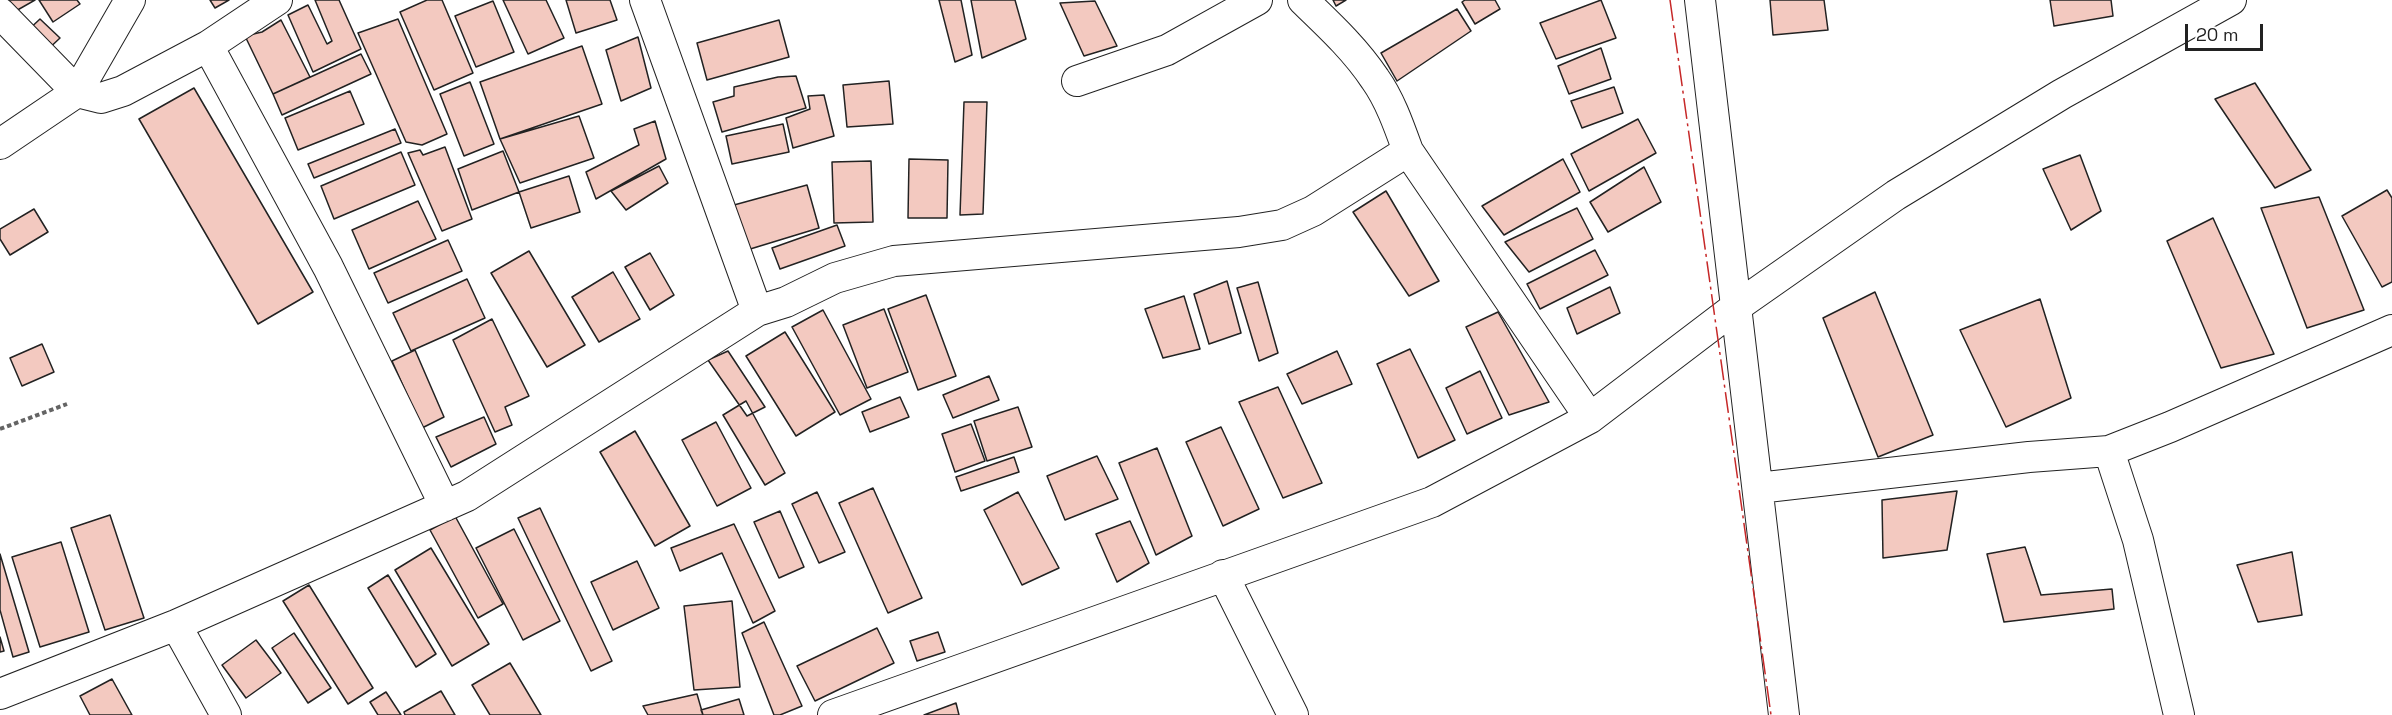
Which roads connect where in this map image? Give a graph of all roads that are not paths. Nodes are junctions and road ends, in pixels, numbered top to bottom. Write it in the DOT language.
graph roads {
  1 [pos="130,0"];
  2 [pos="278,0"];
  3 [pos="645,0"];
  4 [pos="1257,0"];
  5 [pos="1303,0"];
  6 [pos="1700,0"];
  7 [pos="2231,0"];
  8 [pos="0,13"];
  9 [pos="208,46"];
  10 [pos="1077,81"];
  11 [pos="77,92"];
  12 [pos="0,144"];
  13 [pos="1408,151"];
  14 [pos="1736,307"];
  15 [pos="757,311"];
  16 [pos="2392,330"];
  17 [pos="1590,418"];
  18 [pos="2109,451"];
  19 [pos="1758,488"];
  20 [pos="445,506"];
  21 [pos="1223,575"];
  22 [pos="176,625"];
  23 [pos="0,694"];
  24 [pos="226,715"];
  25 [pos="833,715"];
  26 [pos="1293,715"];
  27 [pos="1784,715"];
  28 [pos="2179,715"];
  1 -- 11 [label="street"];
  2 -- 9 [label="street"];
  3 -- 15 [label="street"];
  4 -- 10 [label="street"];
  5 -- 13 [label="street"];
  6 -- 14 [label="street"];
  7 -- 14 [label="street"];
  8 -- 11 [label="street"];
  9 -- 11 [label="street"];
  9 -- 20 [label="street"];
  11 -- 12 [label="street"];
  13 -- 15 [label="street"];
  13 -- 17 [label="street"];
  14 -- 17 [label="street"];
  14 -- 19 [label="street"];
  15 -- 20 [label="street"];
  16 -- 18 [label="street"];
  17 -- 21 [label="street"];
  18 -- 19 [label="street"];
  18 -- 28 [label="street"];
  19 -- 27 [label="street"];
  20 -- 22 [label="street"];
  21 -- 25 [label="street"];
  21 -- 26 [label="street"];
  22 -- 23 [label="street"];
  22 -- 24 [label="street"];
}
